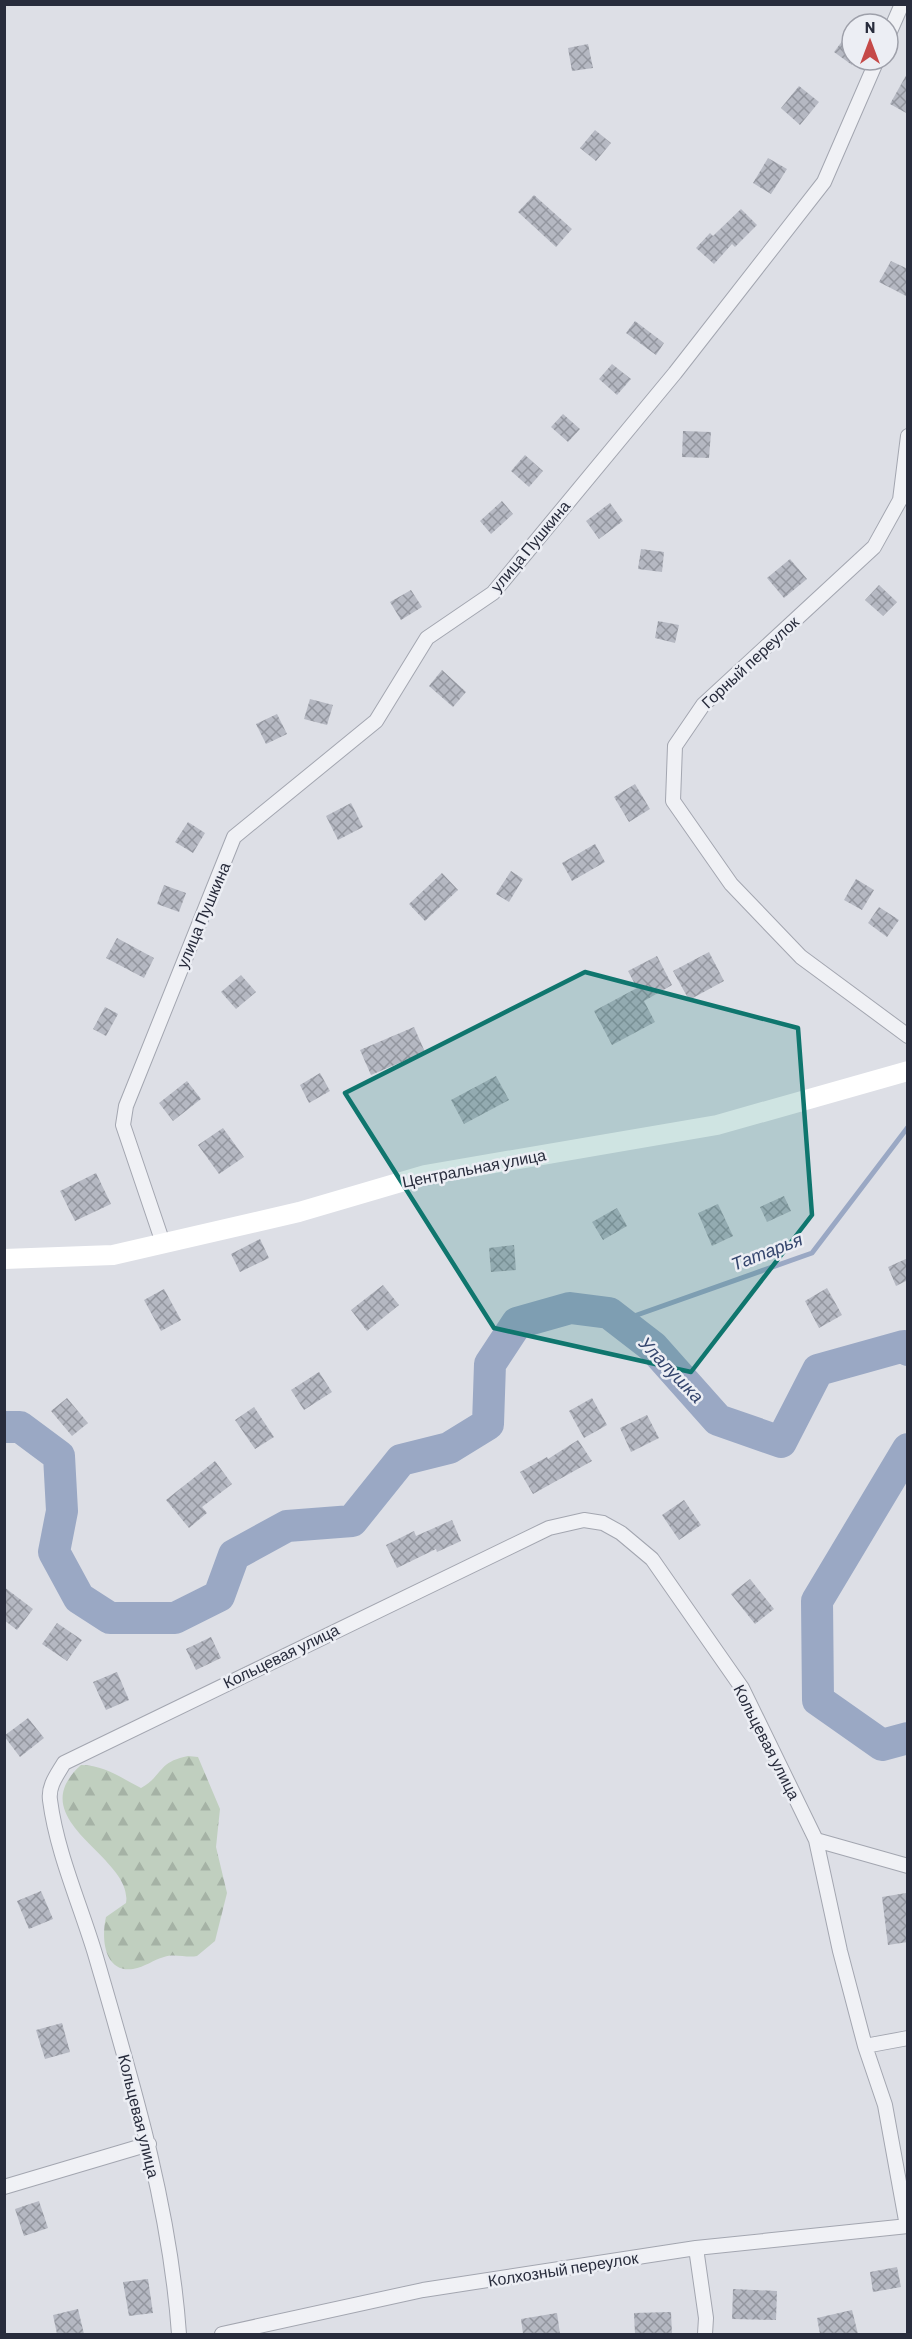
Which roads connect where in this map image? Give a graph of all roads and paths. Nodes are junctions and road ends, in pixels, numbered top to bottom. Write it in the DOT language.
graph roads {
  1 [pos="872,72"];
  2 [pos="908,436"];
  3 [pos="908,1036"];
  4 [pos="908,1071"];
  5 [pos="163,1243"];
  6 [pos="4,1260"];
  7 [pos="816,1840"];
  8 [pos="908,1866"];
  9 [pos="908,2038"];
  10 [pos="865,2046"];
  11 [pos="148,2144"];
  12 [pos="4,2187"];
  13 [pos="907,2226"];
  14 [pos="696,2248"];
  15 [pos="179,2334"];
  16 [pos="222,2334"];
  17 [pos="705,2334"];
  1 -- 5 [label="street, улица Пушкина"];
  2 -- 3 [label="street, Горный переулок"];
  4 -- 5 [label="street, Центральная улица"];
  5 -- 6 [label="street, Центральная улица"];
  7 -- 8 [label="street"];
  7 -- 10 [label="street, Кольцевая улица"];
  7 -- 11 [label="street, Кольцевая улица"];
  9 -- 10 [label="street"];
  10 -- 13 [label="street, Кольцевая улица"];
  11 -- 12 [label="street"];
  11 -- 15 [label="street, Кольцевая улица"];
  13 -- 14 [label="street, Колхозный переулок"];
  14 -- 16 [label="street, Колхозный переулок"];
  14 -- 17 [label="street"];
}
